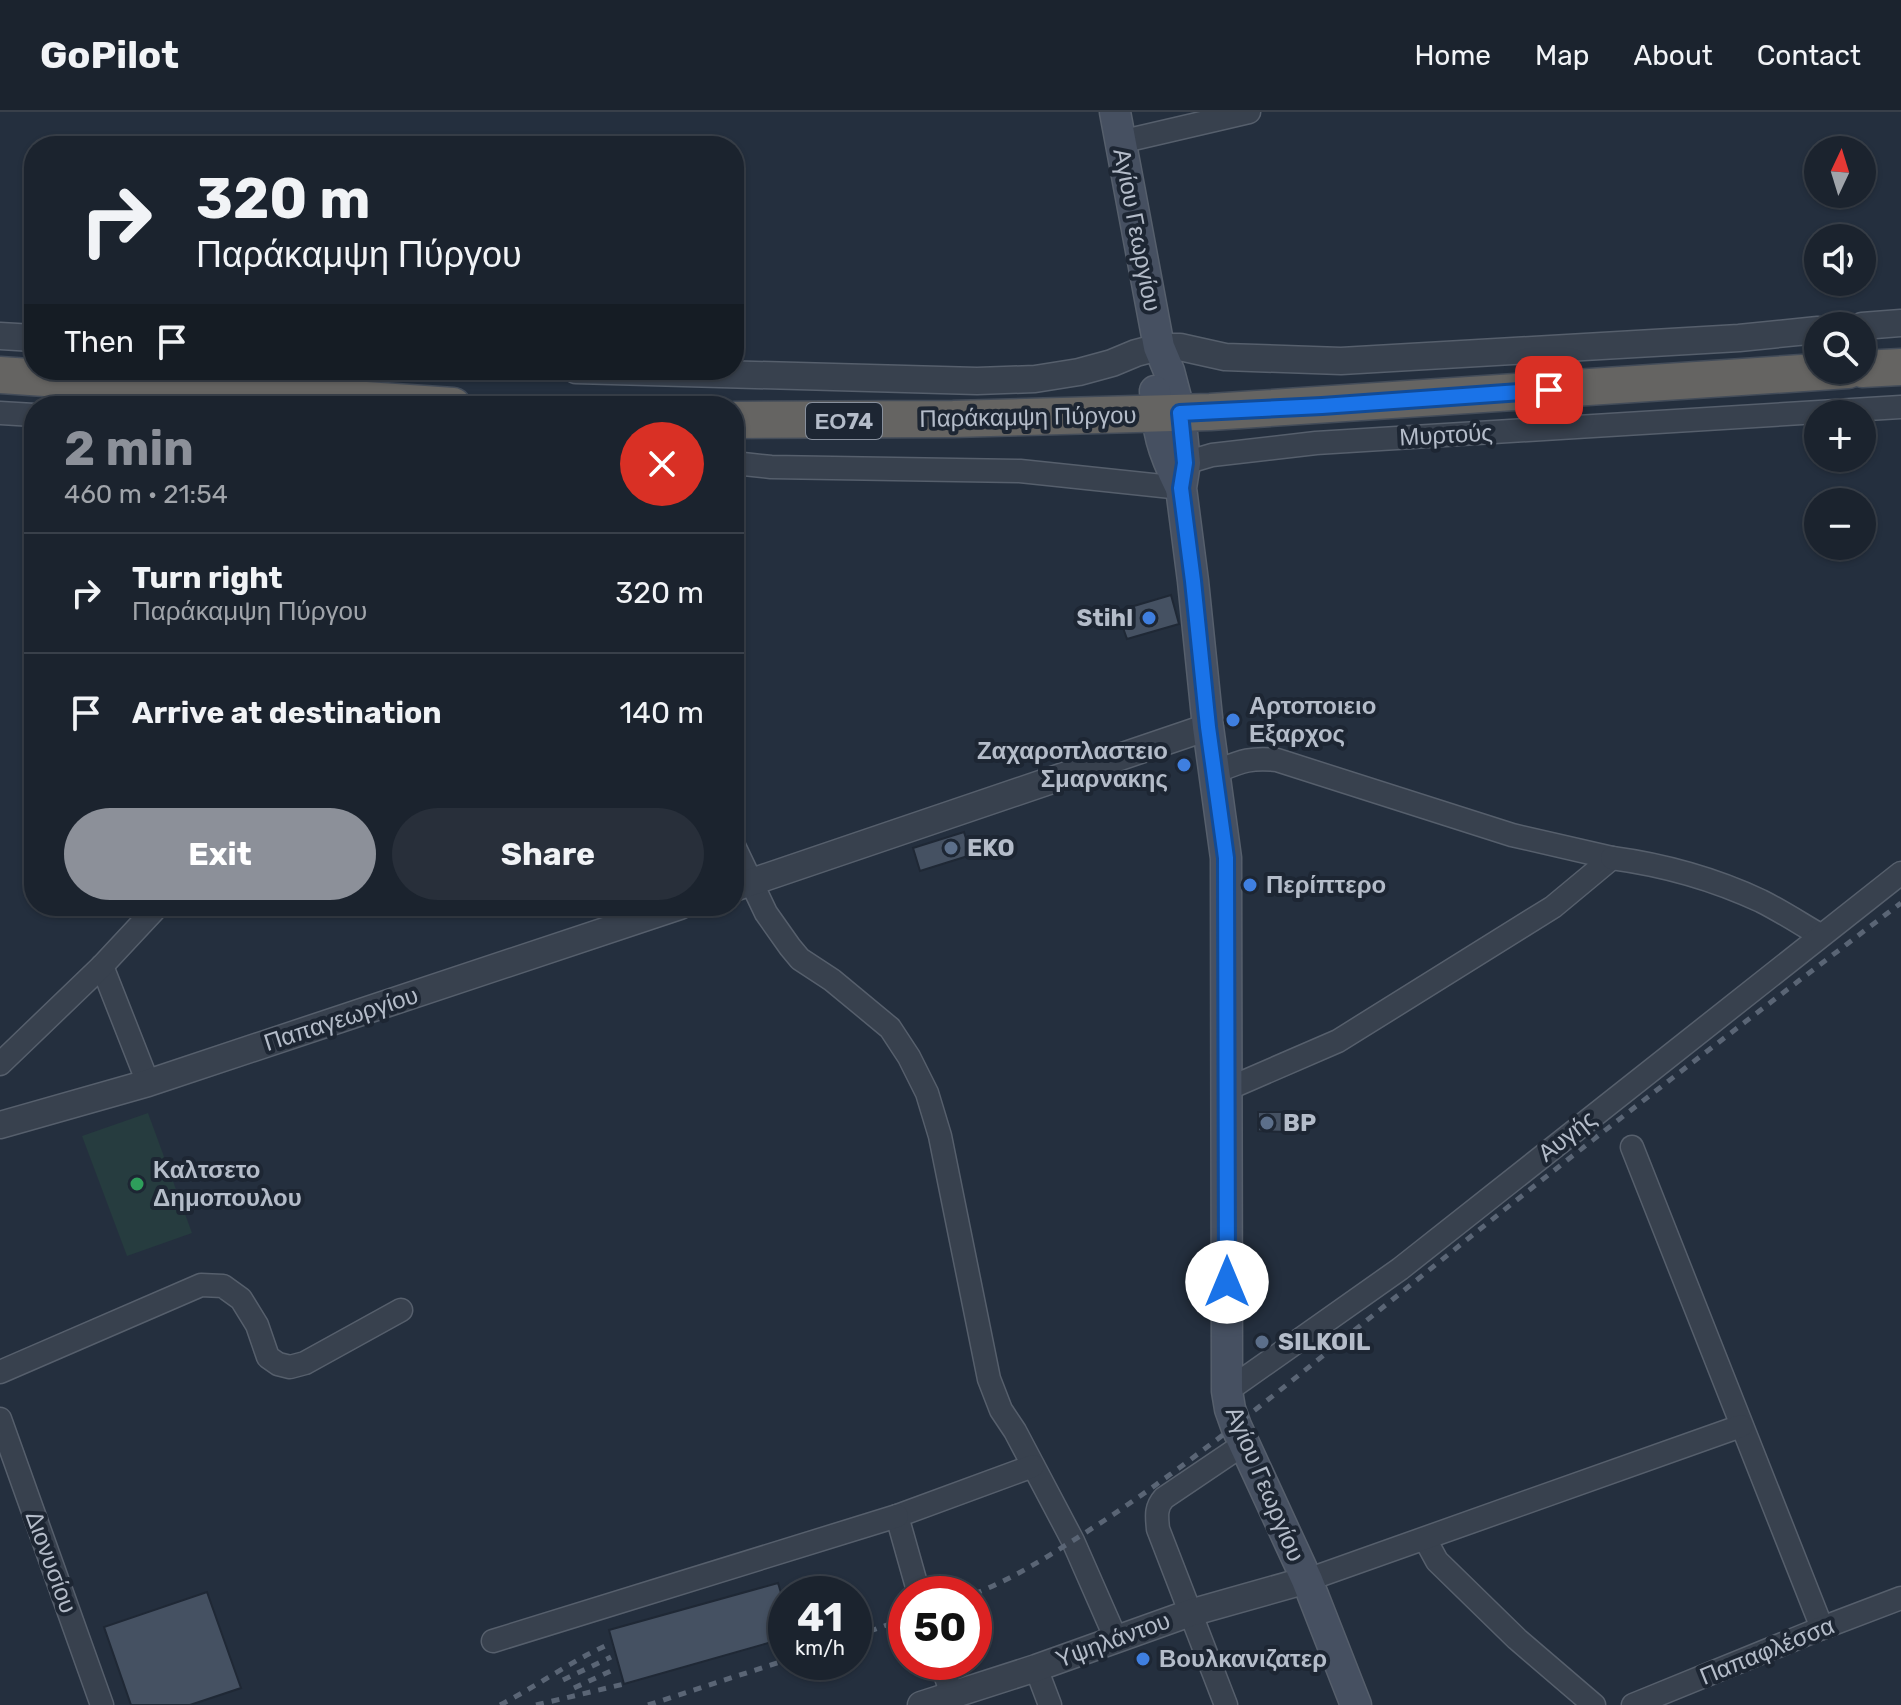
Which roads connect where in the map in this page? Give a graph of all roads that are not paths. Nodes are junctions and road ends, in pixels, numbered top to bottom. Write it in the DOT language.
graph roads {
  1 [pos="1115,112"];
  2 [pos="1249,112"];
  3 [pos="1120,142"];
  4 [pos="1901,323"];
  5 [pos="1876,325"];
  6 [pos="1804,331"];
  7 [pos="0,336"];
  8 [pos="24,337"];
  9 [pos="1159,347"];
  10 [pos="1901,367"];
  11 [pos="1876,368"];
  12 [pos="1804,373"];
  13 [pos="0,375"];
  14 [pos="744,375"];
  15 [pos="24,377"];
  16 [pos="73,380"];
  17 [pos="307,396"];
  18 [pos="1901,407"];
  19 [pos="0,413"];
  20 [pos="24,414"];
  21 [pos="1168,414"];
  22 [pos="744,420"];
  23 [pos="744,464"];
  24 [pos="1183,476"];
  25 [pos="1208,727"];
  26 [pos="1215,772"];
  27 [pos="1612,858"];
  28 [pos="1901,873"];
  29 [pos="744,885"];
  30 [pos="744,886"];
  31 [pos="149,916"];
  32 [pos="650,916"];
  33 [pos="1820,935"];
  34 [pos="102,966"];
  35 [pos="0,1064"];
  36 [pos="148,1083"];
  37 [pos="1225,1090"];
  38 [pos="0,1125"];
  39 [pos="1632,1147"];
  40 [pos="401,1310"];
  41 [pos="0,1372"];
  42 [pos="1227,1391"];
  43 [pos="0,1419"];
  44 [pos="1741,1426"];
  45 [pos="1244,1444"];
  46 [pos="1033,1466"];
  47 [pos="897,1516"];
  48 [pos="1425,1539"];
  49 [pos="914,1576"];
  50 [pos="1307,1580"];
  51 [pos="1901,1598"];
  52 [pos="1190,1613"];
  53 [pos="1822,1628"];
  54 [pos="1116,1639"];
  55 [pos="493,1641"];
  56 [pos="1036,1668"];
  57 [pos="947,1680"];
  58 [pos="952,1695"];
  59 [pos="1354,1704"];
  60 [pos="102,1705"];
  61 [pos="921,1705"];
  62 [pos="1050,1705"];
  63 [pos="1226,1705"];
  64 [pos="1594,1705"];
  65 [pos="1633,1705"];
  1 -- 3 [label="main road, Αγίου Γεωργίου"];
  2 -- 3 [label="street"];
  3 -- 9 [label="main road, Αγίου Γεωργίου"];
  4 -- 5 [label="street"];
  6 -- 9 [label="street"];
  7 -- 8 [label="street"];
  9 -- 14 [label="street"];
  9 -- 21 [label="main road, Αγίου Γεωργίου"];
  10 -- 11 [label="highway"];
  12 -- 21 [label="highway, Παράκαμψη Πύργου / ΕΟ74"];
  13 -- 15 [label="highway"];
  16 -- 17 [label="highway"];
  18 -- 24 [label="street, Μυρτούς"];
  19 -- 20 [label="street"];
  21 -- 22 [label="highway, Παράκαμψη Πύργου / ΕΟ74"];
  21 -- 24 [label="main road, Αγίου Γεωργίου"];
  23 -- 24 [label="street, Μυρτούς"];
  24 -- 25 [label="main road, Αγίου Γεωργίου"];
  25 -- 26 [label="main road, Αγίου Γεωργίου"];
  25 -- 29 [label="street"];
  26 -- 27 [label="street"];
  26 -- 37 [label="main road, Αγίου Γεωργίου"];
  27 -- 33 [label="street"];
  27 -- 37 [label="street"];
  28 -- 33 [label="street, Αυγής"];
  30 -- 46 [label="street"];
  31 -- 34 [label="street"];
  32 -- 36 [label="street, Παπαγεωργίου"];
  33 -- 42 [label="street, Αυγής"];
  34 -- 35 [label="street"];
  34 -- 36 [label="street"];
  36 -- 38 [label="street, Παπαγεωργίου"];
  37 -- 42 [label="main road, Αγίου Γεωργίου"];
  39 -- 44 [label="street"];
  40 -- 41 [label="street"];
  42 -- 45 [label="main road, Αγίου Γεωργίου"];
  43 -- 60 [label="street, Διονυσίου"];
  44 -- 48 [label="street"];
  44 -- 53 [label="street"];
  45 -- 50 [label="main road, Αγίου Γεωργίου"];
  45 -- 52 [label="street"];
  46 -- 47 [label="street"];
  46 -- 54 [label="street"];
  47 -- 49 [label="street"];
  47 -- 55 [label="street"];
  48 -- 50 [label="street"];
  48 -- 64 [label="street"];
  50 -- 52 [label="street, Υψηλάντου"];
  50 -- 59 [label="main road, Αγίου Γεωργίου"];
  51 -- 53 [label="street, Παπαφλέσσα"];
  52 -- 54 [label="street, Υψηλάντου"];
  52 -- 63 [label="street"];
  53 -- 65 [label="street, Παπαφλέσσα"];
  54 -- 56 [label="street, Υψηλάντου"];
  56 -- 58 [label="street, Υψηλάντου"];
  56 -- 62 [label="street"];
  57 -- 58 [label="street"];
  58 -- 61 [label="street, Υψηλάντου"];
}
